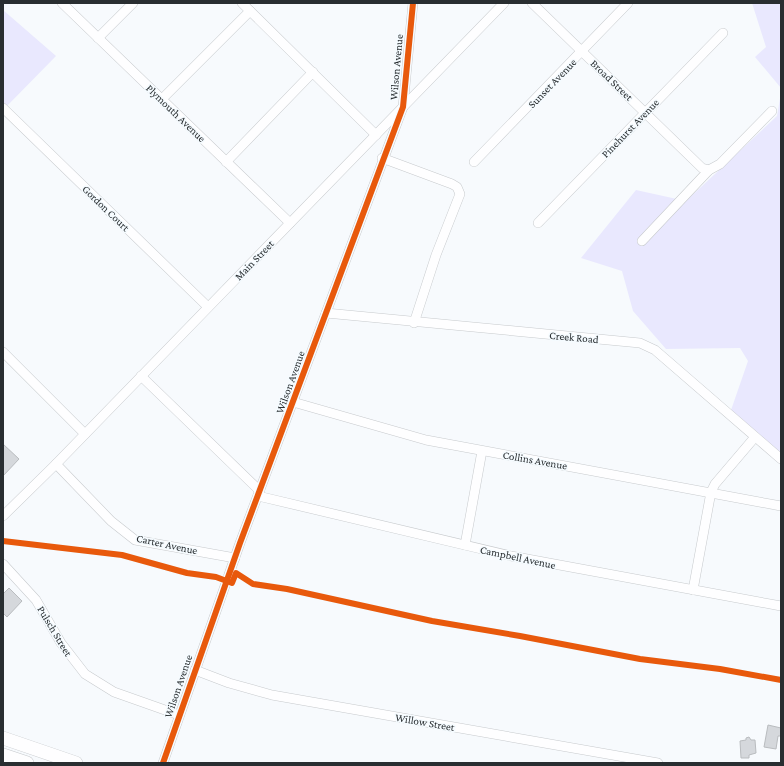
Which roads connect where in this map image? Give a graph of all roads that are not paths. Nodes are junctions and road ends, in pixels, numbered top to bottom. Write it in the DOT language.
graph roads {
  1 [pos="62,3"];
  2 [pos="133,3"];
  3 [pos="242,3"];
  4 [pos="413,3"];
  5 [pos="504,3"];
  6 [pos="532,3"];
  7 [pos="628,3"];
  8 [pos="250,11"];
  9 [pos="723,33"];
  10 [pos="98,38"];
  11 [pos="582,51"];
  12 [pos="313,72"];
  13 [pos="162,99"];
  14 [pos="402,107"];
  15 [pos="3,108"];
  16 [pos="772,110"];
  17 [pos="646,113"];
  18 [pos="376,135"];
  19 [pos="382,158"];
  20 [pos="226,162"];
  21 [pos="474,162"];
  22 [pos="709,170"];
  23 [pos="290,223"];
  24 [pos="538,223"];
  25 [pos="642,241"];
  26 [pos="208,307"];
  27 [pos="326,313"];
  28 [pos="414,323"];
  29 [pos="3,352"];
  30 [pos="142,376"];
  31 [pos="293,402"];
  32 [pos="85,434"];
  33 [pos="755,437"];
  34 [pos="482,451"];
  35 [pos="781,460"];
  36 [pos="56,464"];
  37 [pos="711,492"];
  38 [pos="259,494"];
  39 [pos="781,506"];
  40 [pos="3,516"];
  41 [pos="465,545"];
  42 [pos="235,558"];
  43 [pos="3,564"];
  44 [pos="693,590"];
  45 [pos="781,606"];
  46 [pos="195,670"];
  47 [pos="179,715"];
  48 [pos="3,730"];
  49 [pos="8,739"];
  50 [pos="3,755"];
  51 [pos="27,763"];
  52 [pos="76,763"];
  53 [pos="163,763"];
  54 [pos="658,763"];
  1 -- 10 [label="street, Plymouth Avenue"];
  2 -- 10 [label="street"];
  3 -- 8 [label="street"];
  4 -- 14 [label="street, Wilson Avenue"];
  5 -- 14 [label="street, Main Street"];
  6 -- 11 [label="street, Broad Street"];
  7 -- 11 [label="street, Sunset Avenue"];
  8 -- 12 [label="street"];
  8 -- 13 [label="street"];
  9 -- 17 [label="street, Pinehurst Avenue"];
  10 -- 13 [label="street, Plymouth Avenue"];
  11 -- 17 [label="street, Broad Street"];
  11 -- 21 [label="street, Sunset Avenue"];
  12 -- 18 [label="street"];
  12 -- 20 [label="street"];
  13 -- 20 [label="street, Plymouth Avenue"];
  14 -- 18 [label="street, Main Street"];
  14 -- 19 [label="street, Wilson Avenue"];
  15 -- 26 [label="street, Gordon Court"];
  16 -- 22 [label="street"];
  17 -- 22 [label="street, Broad Street"];
  17 -- 24 [label="street, Pinehurst Avenue"];
  18 -- 23 [label="street, Main Street"];
  19 -- 27 [label="street, Wilson Avenue"];
  19 -- 28 [label="street"];
  20 -- 23 [label="street, Plymouth Avenue"];
  22 -- 25 [label="street"];
  23 -- 26 [label="street, Main Street"];
  26 -- 30 [label="street, Main Street"];
  27 -- 28 [label="street, Creek Road"];
  27 -- 31 [label="street, Wilson Avenue"];
  28 -- 33 [label="street, Creek Road"];
  29 -- 32 [label="street"];
  30 -- 32 [label="street, Main Street"];
  30 -- 38 [label="street"];
  31 -- 34 [label="street, Collins Avenue"];
  31 -- 38 [label="street, Wilson Avenue"];
  32 -- 36 [label="street, Main Street"];
  33 -- 35 [label="street, Creek Road"];
  33 -- 37 [label="street"];
  34 -- 37 [label="street, Collins Avenue"];
  34 -- 41 [label="street"];
  36 -- 40 [label="street, Main Street"];
  36 -- 42 [label="street, Carter Avenue"];
  37 -- 39 [label="street, Collins Avenue"];
  37 -- 44 [label="street"];
  38 -- 41 [label="street, Campbell Avenue"];
  38 -- 42 [label="street, Wilson Avenue"];
  41 -- 44 [label="street, Campbell Avenue"];
  42 -- 46 [label="street, Wilson Avenue"];
  43 -- 47 [label="street, Pulsch Street"];
  44 -- 45 [label="street, Campbell Avenue"];
  46 -- 47 [label="street, Wilson Avenue"];
  46 -- 54 [label="street, Willow Street"];
  47 -- 53 [label="street, Wilson Avenue"];
  48 -- 49 [label="highway"];
  49 -- 52 [label="highway"];
  50 -- 51 [label="highway"];
}
